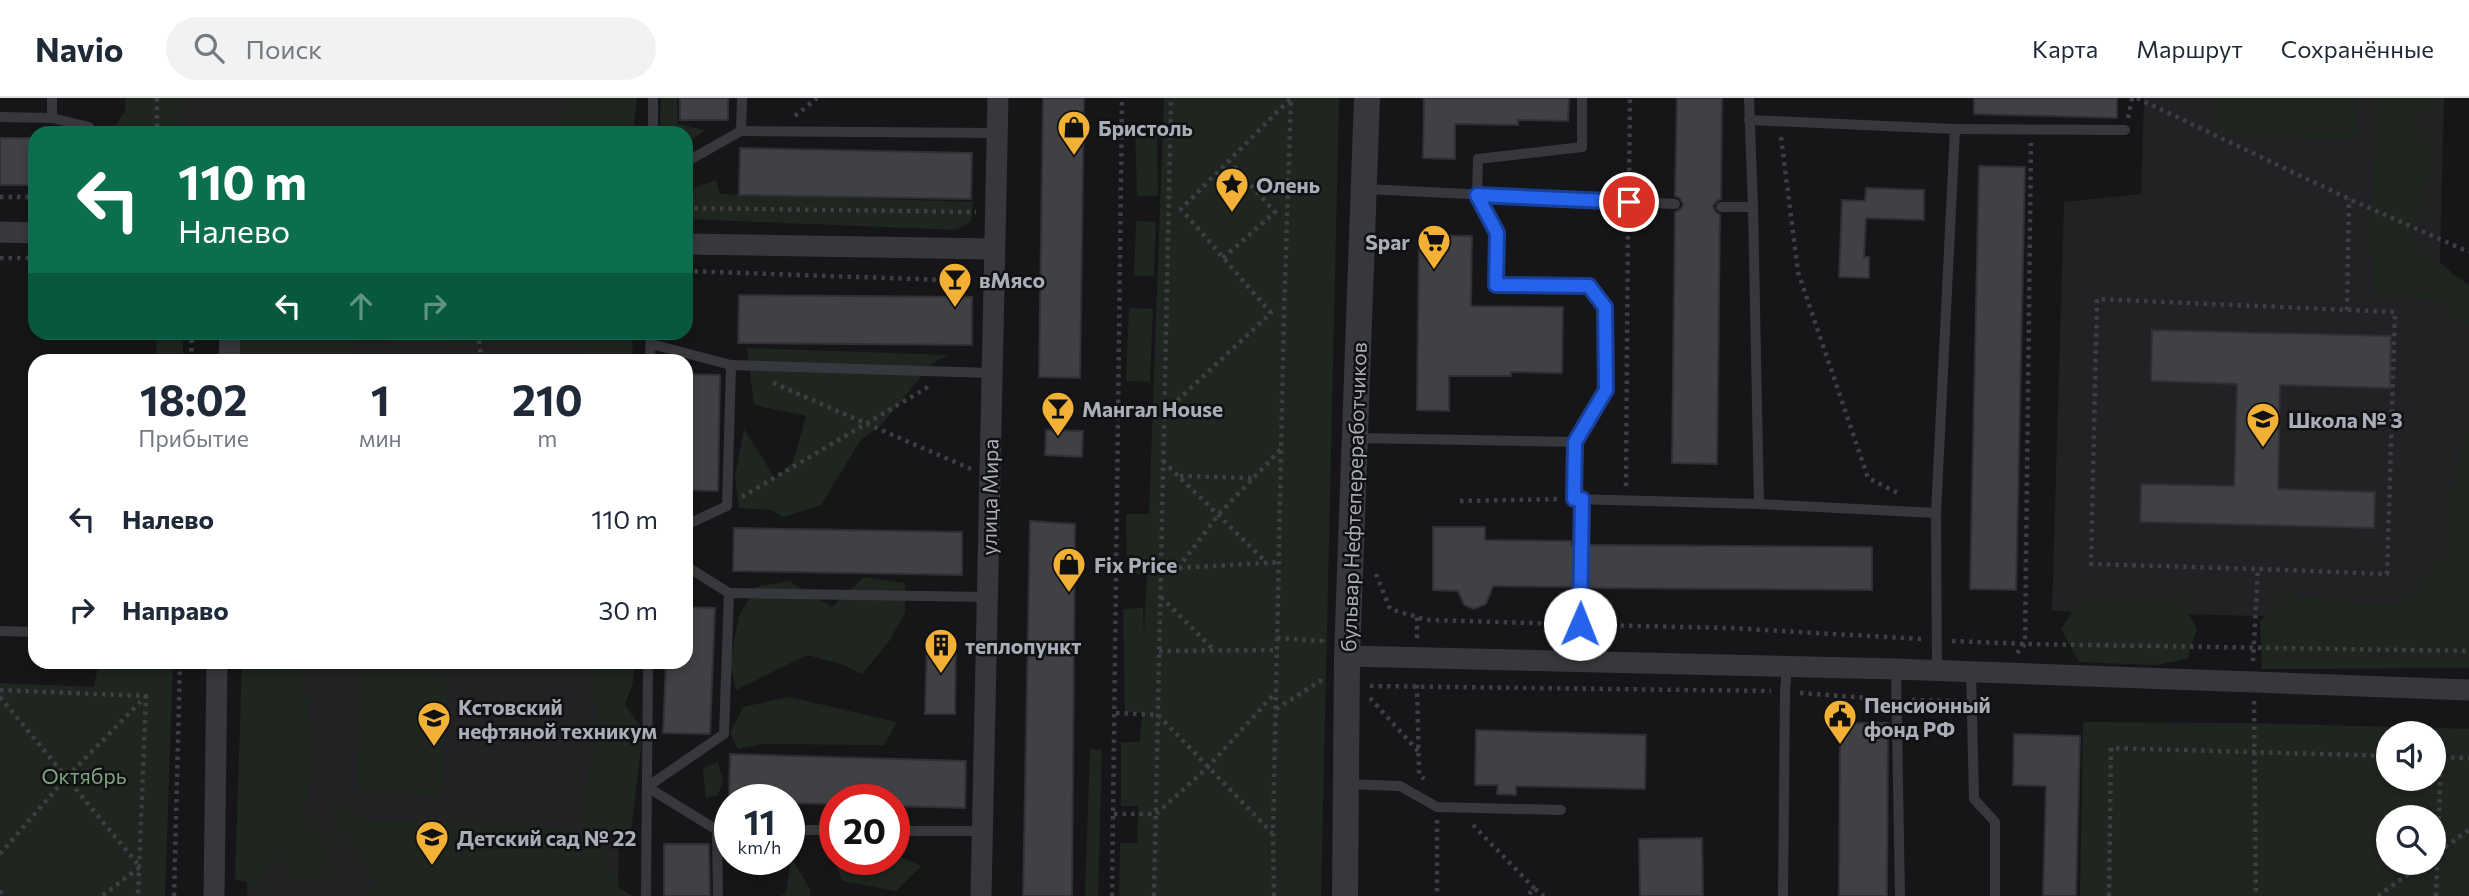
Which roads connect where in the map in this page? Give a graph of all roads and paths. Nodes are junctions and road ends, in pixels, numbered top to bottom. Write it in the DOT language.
graph roads {
  1 [pos="52,98"];
  2 [pos="157,98"];
  3 [pos="653,98"];
  4 [pos="742,98"];
  5 [pos="998,98"];
  6 [pos="1122,98"];
  7 [pos="1171,98"];
  8 [pos="1367,98"];
  9 [pos="1582,98"];
  10 [pos="1630,98"];
  11 [pos="1749,98"];
  12 [pos="2137,98"];
  13 [pos="1290,99"];
  14 [pos="0,117"];
  15 [pos="52,118"];
  16 [pos="1749,120"];
  17 [pos="1780,122"];
  18 [pos="85,126"];
  19 [pos="157,126"];
  20 [pos="653,126"];
  21 [pos="1955,129"];
  22 [pos="2031,130"];
  23 [pos="741,131"];
  24 [pos="2125,131"];
  25 [pos="996,133"];
  26 [pos="693,158"];
  27 [pos="1230,162"];
  28 [pos="1364,189"];
  29 [pos="1477,195"];
  30 [pos="0,197"];
  31 [pos="28,197"];
  32 [pos="2348,199"];
  33 [pos="1629,202"];
  34 [pos="1675,204"];
  35 [pos="1720,207"];
  36 [pos="1753,207"];
  37 [pos="693,208"];
  38 [pos="1169,208"];
  39 [pos="1181,209"];
  40 [pos="994,212"];
  41 [pos="1275,212"];
  42 [pos="1287,214"];
  43 [pos="0,232"];
  44 [pos="28,233"];
  45 [pos="693,244"];
  46 [pos="993,249"];
  47 [pos="2469,252"];
  48 [pos="0,258"];
  49 [pos="28,258"];
  50 [pos="1223,258"];
  51 [pos="693,271"];
  52 [pos="993,281"];
  53 [pos="2347,310"];
  54 [pos="1284,312"];
  55 [pos="1271,313"];
  56 [pos="657,340"];
  57 [pos="731,365"];
  58 [pos="952,372"];
  59 [pos="991,373"];
  60 [pos="768,381"];
  61 [pos="1164,412"];
  62 [pos="867,424"];
  63 [pos="1355,438"];
  64 [pos="1575,442"];
  65 [pos="1282,449"];
  66 [pos="1163,460"];
  67 [pos="1180,476"];
  68 [pos="989,477"];
  69 [pos="1254,478"];
  70 [pos="1902,496"];
  71 [pos="1578,499"];
  72 [pos="1460,501"];
  73 [pos="1626,501"];
  74 [pos="1759,504"];
  75 [pos="727,506"];
  76 [pos="1936,513"];
  77 [pos="1219,514"];
  78 [pos="693,522"];
  79 [pos="1265,561"];
  80 [pos="1279,562"];
  81 [pos="1178,568"];
  82 [pos="1163,569"];
  83 [pos="2258,569"];
  84 [pos="693,570"];
  85 [pos="729,593"];
  86 [pos="1161,596"];
  87 [pos="987,597"];
  88 [pos="1417,617"];
  89 [pos="0,631"];
  90 [pos="28,632"];
  91 [pos="1277,638"];
  92 [pos="1322,641"];
  93 [pos="1277,650"];
  94 [pos="1159,651"];
  95 [pos="1215,651"];
  96 [pos="1347,656"];
  97 [pos="1417,658"];
  98 [pos="1579,662"];
  99 [pos="1787,666"];
  100 [pos="180,669"];
  101 [pos="217,669"];
  102 [pos="648,669"];
  103 [pos="1896,669"];
  104 [pos="1937,671"];
  105 [pos="1971,673"];
  106 [pos="1997,674"];
  107 [pos="1320,681"];
  108 [pos="2254,683"];
  109 [pos="1417,686"];
  110 [pos="1354,687"];
  111 [pos="0,691"];
  112 [pos="1276,691"];
  113 [pos="2469,691"];
  114 [pos="1785,692"];
  115 [pos="146,696"];
  116 [pos="0,697"];
  117 [pos="1896,699"];
  118 [pos="1972,701"];
  119 [pos="1276,709"];
  120 [pos="1116,713"];
  121 [pos="1158,715"];
  122 [pos="1418,751"];
  123 [pos="2254,752"];
  124 [pos="2376,756"];
  125 [pos="2446,758"];
  126 [pos="2469,758"];
  127 [pos="1207,768"];
  128 [pos="65,779"];
  129 [pos="1347,783"];
  130 [pos="647,787"];
  131 [pos="1437,807"];
  132 [pos="1456,808"];
  133 [pos="1561,810"];
  134 [pos="1114,814"];
  135 [pos="1156,814"];
  136 [pos="714,828"];
  137 [pos="2469,830"];
  138 [pos="910,831"];
  139 [pos="982,831"];
  140 [pos="1273,834"];
  141 [pos="2446,847"];
  142 [pos="0,854"];
  143 [pos="139,867"];
  144 [pos="718,875"];
  145 [pos="2407,875"];
  146 [pos="2436,875"];
  147 [pos="1535,889"];
  148 [pos="0,891"];
  149 [pos="5,896"];
  150 [pos="102,896"];
  151 [pos="138,896"];
  152 [pos="174,896"];
  153 [pos="214,896"];
  154 [pos="646,896"];
  155 [pos="718,896"];
  156 [pos="982,896"];
  157 [pos="1112,896"];
  158 [pos="1154,896"];
  159 [pos="1274,896"];
  160 [pos="1345,896"];
  161 [pos="1437,896"];
  162 [pos="1526,896"];
  163 [pos="1544,896"];
  164 [pos="1783,896"];
  165 [pos="1900,896"];
  166 [pos="1995,896"];
  167 [pos="2109,896"];
  168 [pos="2256,896"];
  169 [pos="2378,896"];
  170 [pos="2436,896"];
  1 -- 15 [label="lane"];
  2 -- 19 [label="path"];
  3 -- 20 [label="lane"];
  4 -- 23 [label="lane"];
  5 -- 25 [label="street, улица Мира"];
  6 -- 120 [label="path"];
  7 -- 38 [label="path"];
  8 -- 28 [label="street, бульвар Нефтепереработчиков"];
  9 -- 29 [label="lane"];
  10 -- 33 [label="path"];
  11 -- 16 [label="lane"];
  12 -- 32 [label="path"];
  13 -- 27 [label="path"];
  13 -- 42 [label="path"];
  14 -- 15 [label="lane"];
  15 -- 18 [label="lane"];
  16 -- 17 [label="lane"];
  16 -- 36 [label="lane"];
  17 -- 21 [label="lane"];
  17 -- 70 [label="path"];
  21 -- 22 [label="lane"];
  21 -- 76 [label="lane"];
  22 -- 24 [label="lane"];
  22 -- 106 [label="path"];
  23 -- 25 [label="lane"];
  23 -- 26 [label="lane"];
  25 -- 40 [label="street, улица Мира"];
  27 -- 39 [label="path"];
  27 -- 41 [label="path"];
  28 -- 29 [label="lane"];
  28 -- 63 [label="street, бульвар Нефтепереработчиков"];
  29 -- 33 [label="lane"];
  29 -- 64 [label="lane"];
  30 -- 31 [label="path"];
  32 -- 47 [label="path"];
  32 -- 53 [label="path"];
  33 -- 34 [label="lane"];
  33 -- 73 [label="path"];
  35 -- 36 [label="lane"];
  36 -- 74 [label="lane"];
  37 -- 40 [label="path"];
  38 -- 39 [label="path"];
  38 -- 61 [label="path"];
  39 -- 50 [label="path"];
  40 -- 46 [label="street, улица Мира"];
  41 -- 42 [label="path"];
  41 -- 50 [label="path"];
  42 -- 54 [label="path"];
  43 -- 44 [label="street"];
  45 -- 46 [label="street"];
  46 -- 52 [label="street, улица Мира"];
  48 -- 49 [label="path"];
  50 -- 55 [label="path"];
  51 -- 52 [label="path"];
  52 -- 59 [label="street, улица Мира"];
  53 -- 83 [label="path"];
  53 -- 83 [label="path"];
  54 -- 55 [label="path"];
  54 -- 65 [label="path"];
  55 -- 61 [label="path"];
  56 -- 57 [label="lane"];
  57 -- 58 [label="lane"];
  57 -- 75 [label="lane"];
  58 -- 59 [label="lane"];
  58 -- 62 [label="path"];
  59 -- 68 [label="street, улица Мира"];
  60 -- 62 [label="path"];
  61 -- 66 [label="path"];
  62 -- 68 [label="path"];
  62 -- 75 [label="path"];
  63 -- 64 [label="lane"];
  63 -- 96 [label="street, бульвар Нефтепереработчиков"];
  64 -- 71 [label="lane"];
  65 -- 69 [label="path"];
  65 -- 80 [label="path"];
  66 -- 67 [label="path"];
  66 -- 82 [label="path"];
  67 -- 69 [label="path"];
  67 -- 77 [label="path"];
  68 -- 87 [label="street, улица Мира"];
  69 -- 77 [label="path"];
  71 -- 72 [label="path"];
  71 -- 73 [label="lane"];
  71 -- 98 [label="lane"];
  73 -- 74 [label="lane"];
  74 -- 76 [label="lane"];
  75 -- 78 [label="lane"];
  76 -- 104 [label="lane"];
  77 -- 79 [label="path"];
  77 -- 81 [label="path"];
  79 -- 80 [label="path"];
  79 -- 81 [label="path"];
  80 -- 91 [label="path"];
  81 -- 82 [label="path"];
  82 -- 86 [label="path"];
  83 -- 108 [label="path"];
  84 -- 85 [label="lane"];
  85 -- 87 [label="lane"];
  85 -- 130 [label="lane"];
  86 -- 94 [label="path"];
  86 -- 95 [label="path"];
  87 -- 139 [label="street, улица Мира"];
  88 -- 97 [label="path"];
  89 -- 90 [label="lane"];
  91 -- 92 [label="path"];
  91 -- 93 [label="path"];
  93 -- 95 [label="path"];
  93 -- 112 [label="path"];
  94 -- 95 [label="path"];
  94 -- 121 [label="path"];
  96 -- 97 [label="street"];
  96 -- 110 [label="street, бульвар Нефтепереработчиков"];
  97 -- 98 [label="street"];
  97 -- 109 [label="path"];
  98 -- 99 [label="street"];
  99 -- 103 [label="street"];
  99 -- 114 [label="lane"];
  100 -- 152 [label="path"];
  101 -- 153 [label="street"];
  102 -- 130 [label="lane"];
  103 -- 104 [label="street"];
  103 -- 117 [label="lane"];
  104 -- 105 [label="street"];
  105 -- 106 [label="street"];
  105 -- 118 [label="lane"];
  106 -- 108 [label="street"];
  107 -- 119 [label="path"];
  108 -- 113 [label="street"];
  108 -- 123 [label="path"];
  109 -- 110 [label="path"];
  109 -- 114 [label="path"];
  109 -- 122 [label="path"];
  110 -- 122 [label="path"];
  110 -- 129 [label="street, бульвар Нефтепереработчиков"];
  111 -- 115 [label="path"];
  112 -- 119 [label="path"];
  112 -- 127 [label="path"];
  114 -- 117 [label="path"];
  114 -- 164 [label="lane"];
  115 -- 128 [label="path"];
  115 -- 143 [label="path"];
  116 -- 128 [label="path"];
  117 -- 118 [label="path"];
  117 -- 165 [label="lane"];
  118 -- 166 [label="lane"];
  119 -- 140 [label="path"];
  120 -- 121 [label="path"];
  120 -- 134 [label="path"];
  121 -- 127 [label="path"];
  121 -- 135 [label="path"];
  122 -- 131 [label="path"];
  123 -- 124 [label="path"];
  123 -- 167 [label="path"];
  123 -- 168 [label="path"];
  125 -- 126 [label="path"];
  127 -- 135 [label="path"];
  127 -- 140 [label="path"];
  128 -- 142 [label="path"];
  128 -- 143 [label="path"];
  129 -- 131 [label="lane"];
  129 -- 160 [label="street, бульвар Нефтепереработчиков"];
  130 -- 136 [label="lane"];
  130 -- 154 [label="lane"];
  131 -- 132 [label="lane"];
  131 -- 161 [label="path"];
  132 -- 133 [label="lane"];
  132 -- 147 [label="path"];
  134 -- 135 [label="path"];
  134 -- 157 [label="path"];
  135 -- 158 [label="path"];
  137 -- 141 [label="path"];
  138 -- 139 [label="lane"];
  139 -- 156 [label="street, улица Мира"];
  140 -- 159 [label="path"];
  143 -- 150 [label="path"];
  143 -- 151 [label="path"];
  144 -- 155 [label="lane"];
  145 -- 169 [label="path"];
  146 -- 170 [label="path"];
  147 -- 162 [label="path"];
  147 -- 163 [label="path"];
  148 -- 149 [label="path"];
}
